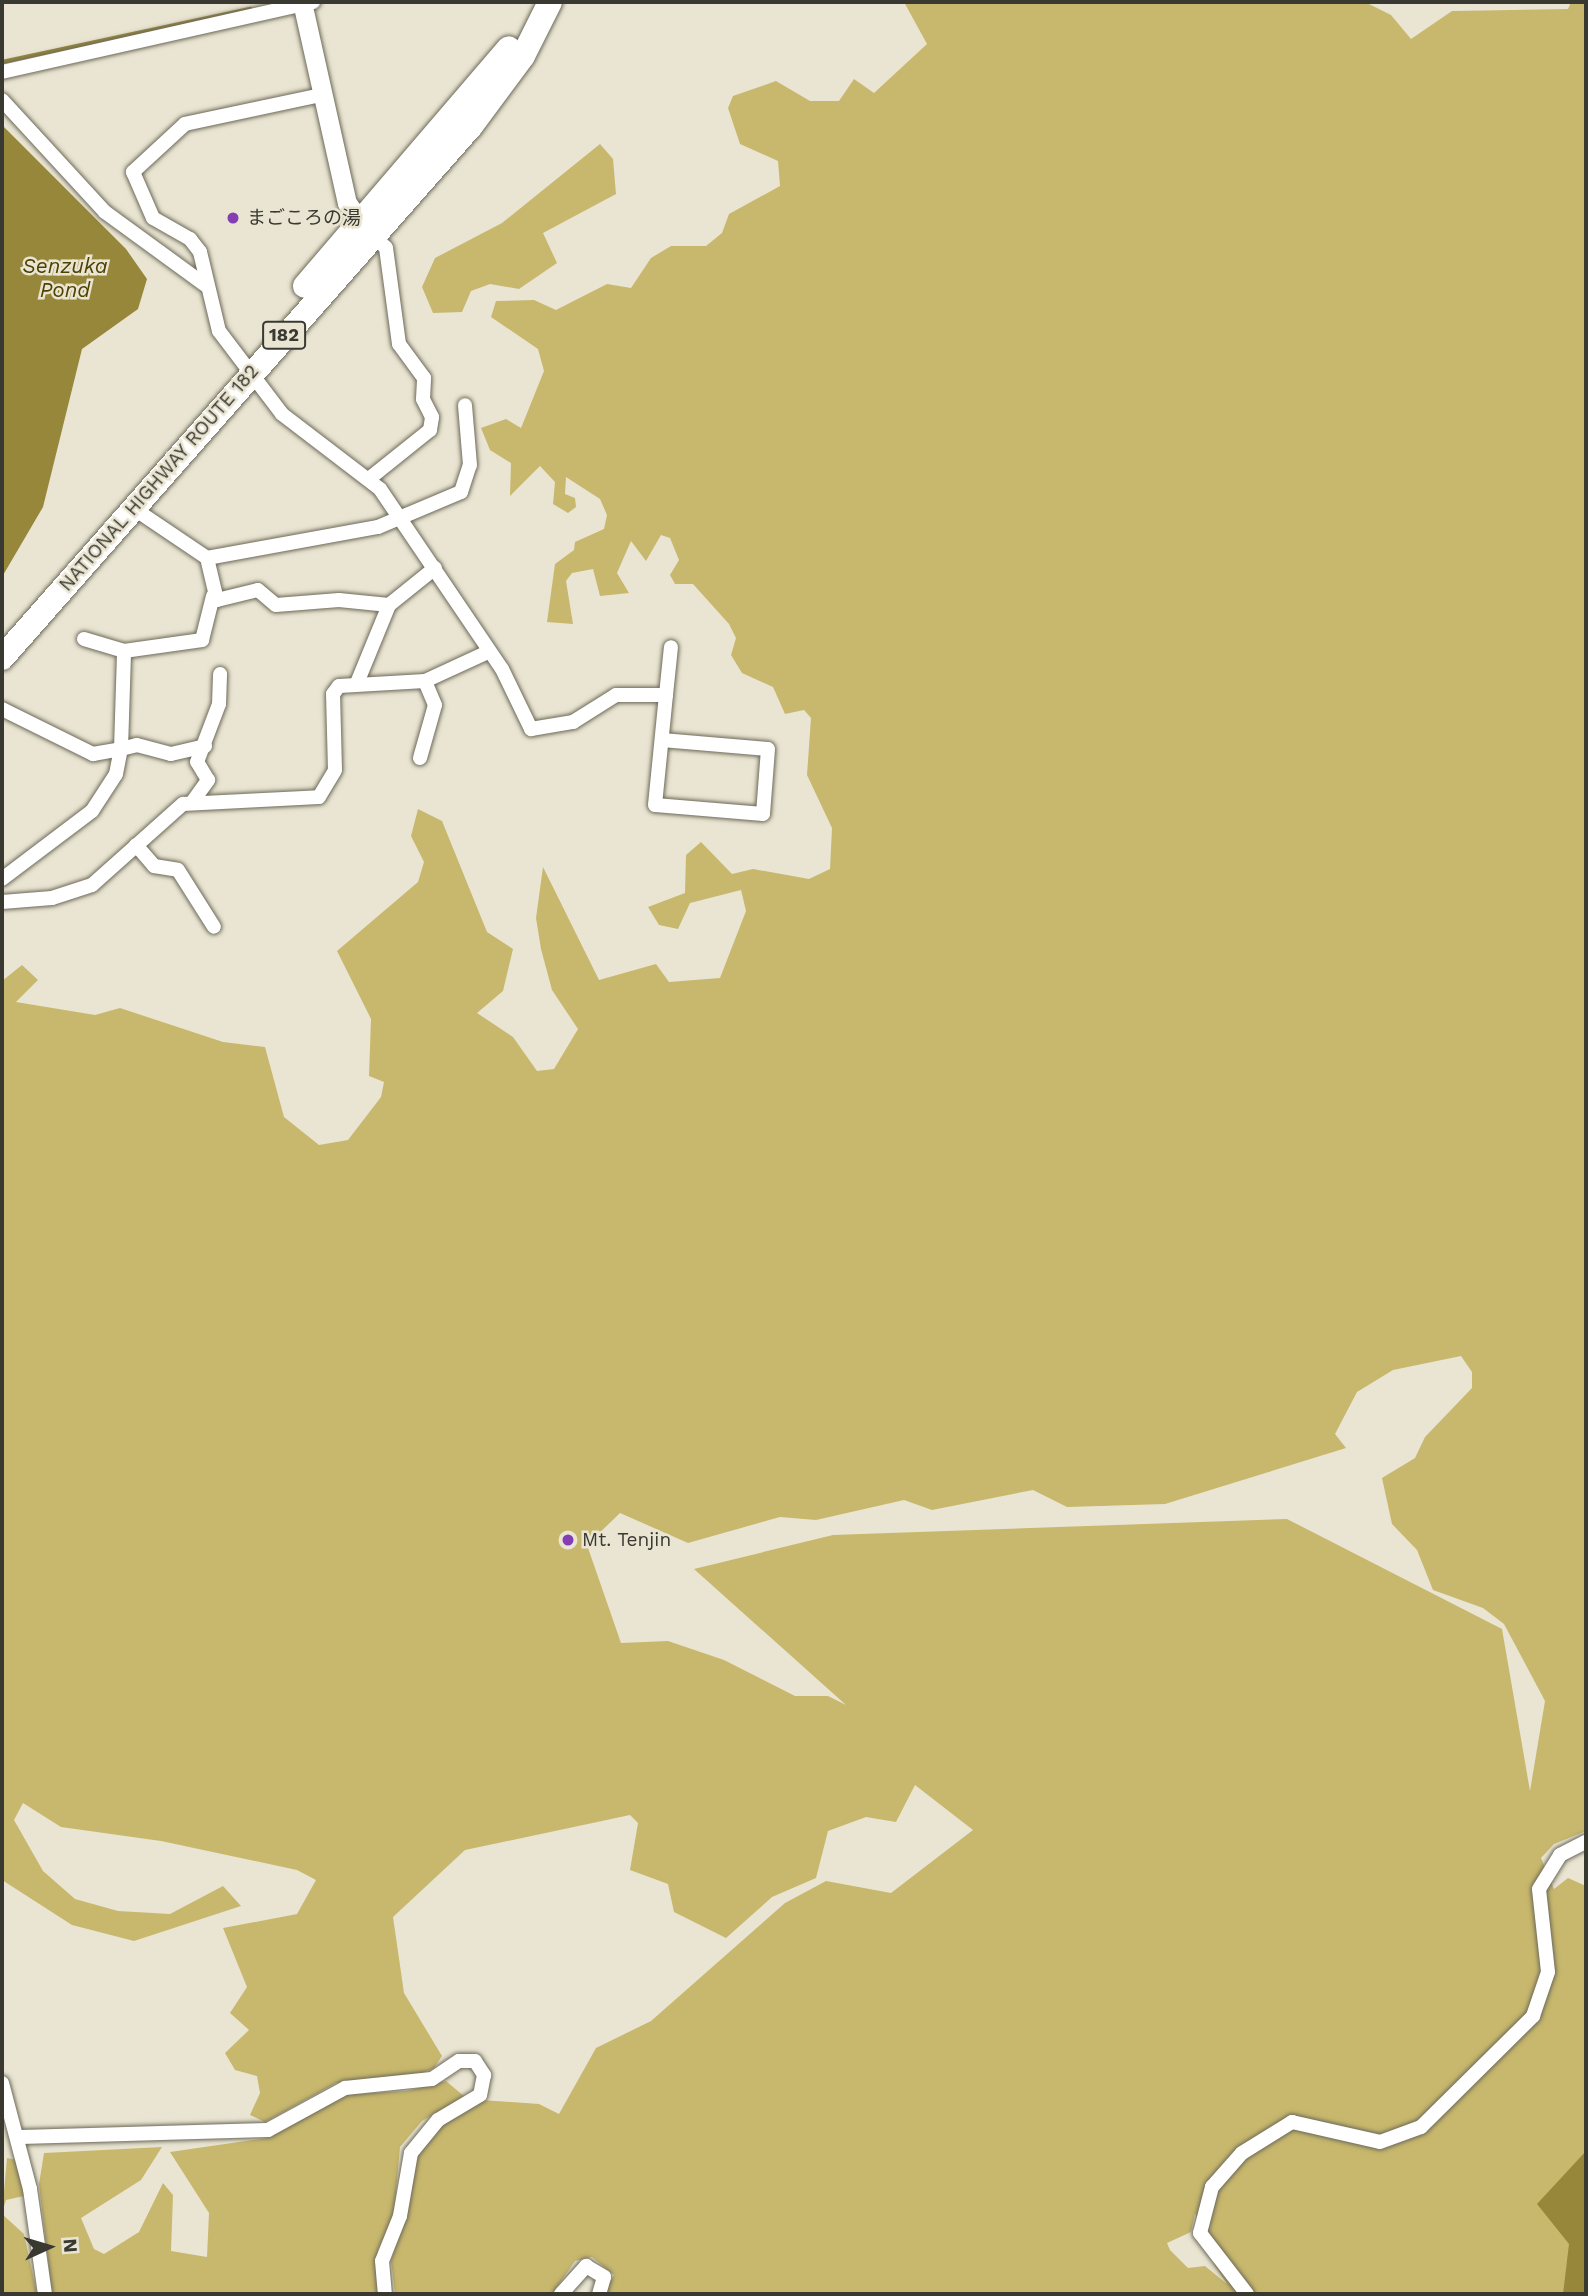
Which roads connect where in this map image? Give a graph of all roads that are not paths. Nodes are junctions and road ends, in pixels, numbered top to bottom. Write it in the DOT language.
graph roads {
  1 [pos="534,2"];
  2 [pos="550,2"];
  3 [pos="306,3"];
  4 [pos="2,72"];
  5 [pos="321,95"];
  6 [pos="2,100"];
  7 [pos="366,229"];
  8 [pos="205,285"];
  9 [pos="247,365"];
  10 [pos="466,405"];
  11 [pos="370,478"];
  12 [pos="133,508"];
  13 [pos="399,516"];
  14 [pos="207,558"];
  15 [pos="435,568"];
  16 [pos="213,596"];
  17 [pos="389,604"];
  18 [pos="2,636"];
  19 [pos="84,639"];
  20 [pos="671,647"];
  21 [pos="124,651"];
  22 [pos="488,652"];
  23 [pos="2,658"];
  24 [pos="219,674"];
  25 [pos="425,681"];
  26 [pos="357,683"];
  27 [pos="666,695"];
  28 [pos="2,709"];
  29 [pos="662,740"];
  30 [pos="205,746"];
  31 [pos="121,750"];
  32 [pos="420,758"];
  33 [pos="192,801"];
  34 [pos="136,845"];
  35 [pos="2,878"];
  36 [pos="2,902"];
  37 [pos="214,927"];
  38 [pos="1586,1842"];
  39 [pos="2,2083"];
  40 [pos="19,2137"];
  41 [pos="45,2294"];
  42 [pos="385,2294"];
  43 [pos="561,2294"];
  44 [pos="599,2294"];
  45 [pos="1247,2294"];
  1 -- 7 [label="highway, NATIONAL HIGHWAY ROUTE 182 / 182"];
  2 -- 7 [label="highway, NATIONAL HIGHWAY ROUTE 182 / 182"];
  3 -- 4 [label="street"];
  3 -- 5 [label="street"];
  5 -- 7 [label="street"];
  5 -- 8 [label="street"];
  6 -- 8 [label="street"];
  7 -- 9 [label="highway, NATIONAL HIGHWAY ROUTE 182 / 182"];
  7 -- 11 [label="street"];
  8 -- 9 [label="street"];
  9 -- 11 [label="street"];
  9 -- 12 [label="highway, NATIONAL HIGHWAY ROUTE 182 / 182"];
  9 -- 18 [label="highway, NATIONAL HIGHWAY ROUTE 182 / 182"];
  10 -- 13 [label="street"];
  11 -- 13 [label="street"];
  12 -- 14 [label="street"];
  12 -- 23 [label="highway, NATIONAL HIGHWAY ROUTE 182 / 182"];
  13 -- 14 [label="street"];
  13 -- 15 [label="street"];
  14 -- 16 [label="street"];
  15 -- 17 [label="street"];
  15 -- 22 [label="street"];
  16 -- 17 [label="street"];
  16 -- 21 [label="street"];
  17 -- 26 [label="street"];
  19 -- 21 [label="street"];
  20 -- 27 [label="street"];
  21 -- 31 [label="street"];
  22 -- 25 [label="street"];
  22 -- 27 [label="street"];
  24 -- 30 [label="street"];
  25 -- 26 [label="street"];
  25 -- 32 [label="street"];
  26 -- 33 [label="street"];
  27 -- 29 [label="street"];
  28 -- 31 [label="street"];
  29 -- 29 [label="street"];
  30 -- 31 [label="street"];
  30 -- 33 [label="street"];
  31 -- 35 [label="street"];
  33 -- 34 [label="street"];
  34 -- 36 [label="street"];
  34 -- 37 [label="street"];
  38 -- 45 [label="street"];
  39 -- 40 [label="street"];
  40 -- 41 [label="street"];
  40 -- 42 [label="street"];
  43 -- 44 [label="street"];
}
